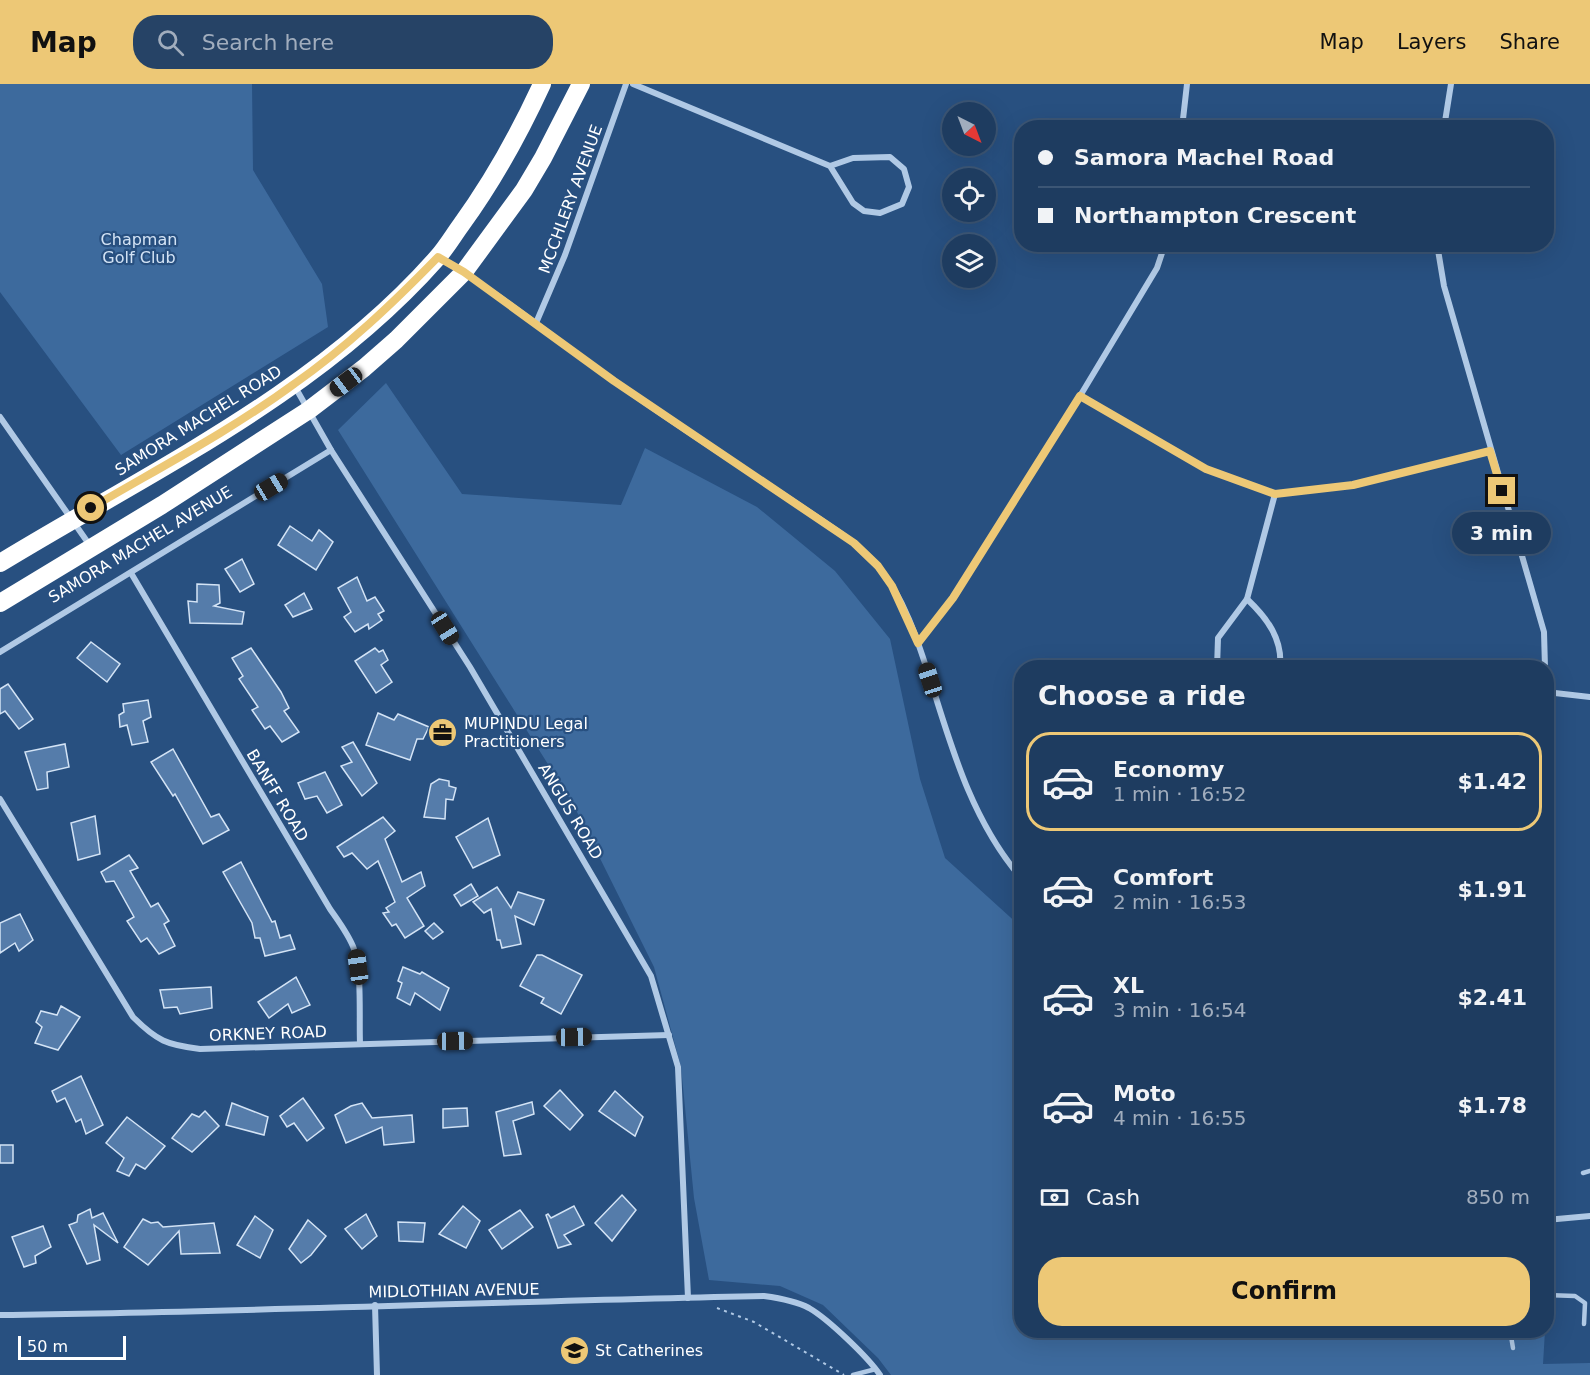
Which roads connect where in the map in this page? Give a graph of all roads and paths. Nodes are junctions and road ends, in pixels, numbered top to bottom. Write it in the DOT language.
graph roads {
  1 [pos="542,84"];
  2 [pos="581,84"];
  3 [pos="626,84"];
  4 [pos="633,84"];
  5 [pos="1187,84"];
  6 [pos="1451,84"];
  7 [pos="1183,120"];
  8 [pos="1445,120"];
  9 [pos="830,166"];
  10 [pos="1162,252"];
  11 [pos="1438,252"];
  12 [pos="438,257"];
  13 [pos="464,272"];
  14 [pos="536,323"];
  15 [pos="294,384"];
  16 [pos="1080,396"];
  17 [pos="309,410"];
  18 [pos="0,417"];
  19 [pos="332,450"];
  20 [pos="1490,451"];
  21 [pos="1275,494"];
  22 [pos="71,519"];
  23 [pos="91,547"];
  24 [pos="0,563"];
  25 [pos="131,573"];
  26 [pos="1248,599"];
  27 [pos="0,603"];
  28 [pos="918,643"];
  29 [pos="0,652"];
  30 [pos="1217,660"];
  31 [pos="1281,660"];
  32 [pos="1545,660"];
  33 [pos="1554,693"];
  34 [pos="1590,697"];
  35 [pos="0,799"];
  36 [pos="1014,868"];
  37 [pos="669,1035"];
  38 [pos="360,1043"];
  39 [pos="1590,1171"];
  40 [pos="1583,1173"];
  41 [pos="1590,1216"];
  42 [pos="1554,1219"];
  43 [pos="1554,1296"];
  44 [pos="688,1298"];
  45 [pos="375,1305"];
  46 [pos="0,1316"];
  47 [pos="1584,1324"];
  48 [pos="1511,1338"];
  49 [pos="1513,1348"];
  50 [pos="878,1372"];
  51 [pos="377,1375"];
  52 [pos="844,1375"];
  53 [pos="853,1375"];
  1 -- 12 [label="highway, SAMORA MACHEL ROAD"];
  2 -- 13 [label="highway, SAMORA MACHEL AVENUE"];
  3 -- 14 [label="street, MCCHLERY AVENUE"];
  4 -- 9 [label="street"];
  5 -- 7 [label="street"];
  6 -- 8 [label="street"];
  9 -- 9 [label="street"];
  10 -- 16 [label="street"];
  11 -- 20 [label="street"];
  12 -- 13 [label="street"];
  12 -- 15 [label="highway, SAMORA MACHEL ROAD"];
  13 -- 14 [label="street"];
  13 -- 17 [label="highway, SAMORA MACHEL AVENUE"];
  14 -- 28 [label="street"];
  15 -- 17 [label="street, ANGUS ROAD"];
  15 -- 22 [label="highway, SAMORA MACHEL ROAD"];
  16 -- 21 [label="street"];
  16 -- 28 [label="street"];
  17 -- 19 [label="street, ANGUS ROAD"];
  17 -- 23 [label="highway, SAMORA MACHEL AVENUE"];
  18 -- 22 [label="street"];
  19 -- 25 [label="street, SAMORA MACHEL AVENUE"];
  19 -- 37 [label="street, ANGUS ROAD"];
  20 -- 21 [label="street"];
  20 -- 32 [label="street"];
  21 -- 26 [label="street"];
  22 -- 23 [label="street"];
  22 -- 24 [label="highway, SAMORA MACHEL ROAD"];
  23 -- 27 [label="highway, SAMORA MACHEL AVENUE"];
  25 -- 29 [label="street, SAMORA MACHEL AVENUE"];
  25 -- 38 [label="street, BANFF ROAD"];
  26 -- 30 [label="street"];
  26 -- 31 [label="street"];
  28 -- 36 [label="street"];
  33 -- 34 [label="street"];
  35 -- 38 [label="street, ORKNEY ROAD"];
  37 -- 38 [label="street, ORKNEY ROAD"];
  37 -- 44 [label="street, ANGUS ROAD"];
  39 -- 40 [label="lane"];
  41 -- 42 [label="street"];
  43 -- 47 [label="lane"];
  44 -- 45 [label="street, MIDLOTHIAN AVENUE"];
  44 -- 50 [label="street, MIDLOTHIAN AVENUE"];
  44 -- 52 [label="path"];
  45 -- 46 [label="street, MIDLOTHIAN AVENUE"];
  45 -- 51 [label="street"];
  48 -- 49 [label="lane"];
  50 -- 53 [label="lane"];
}
